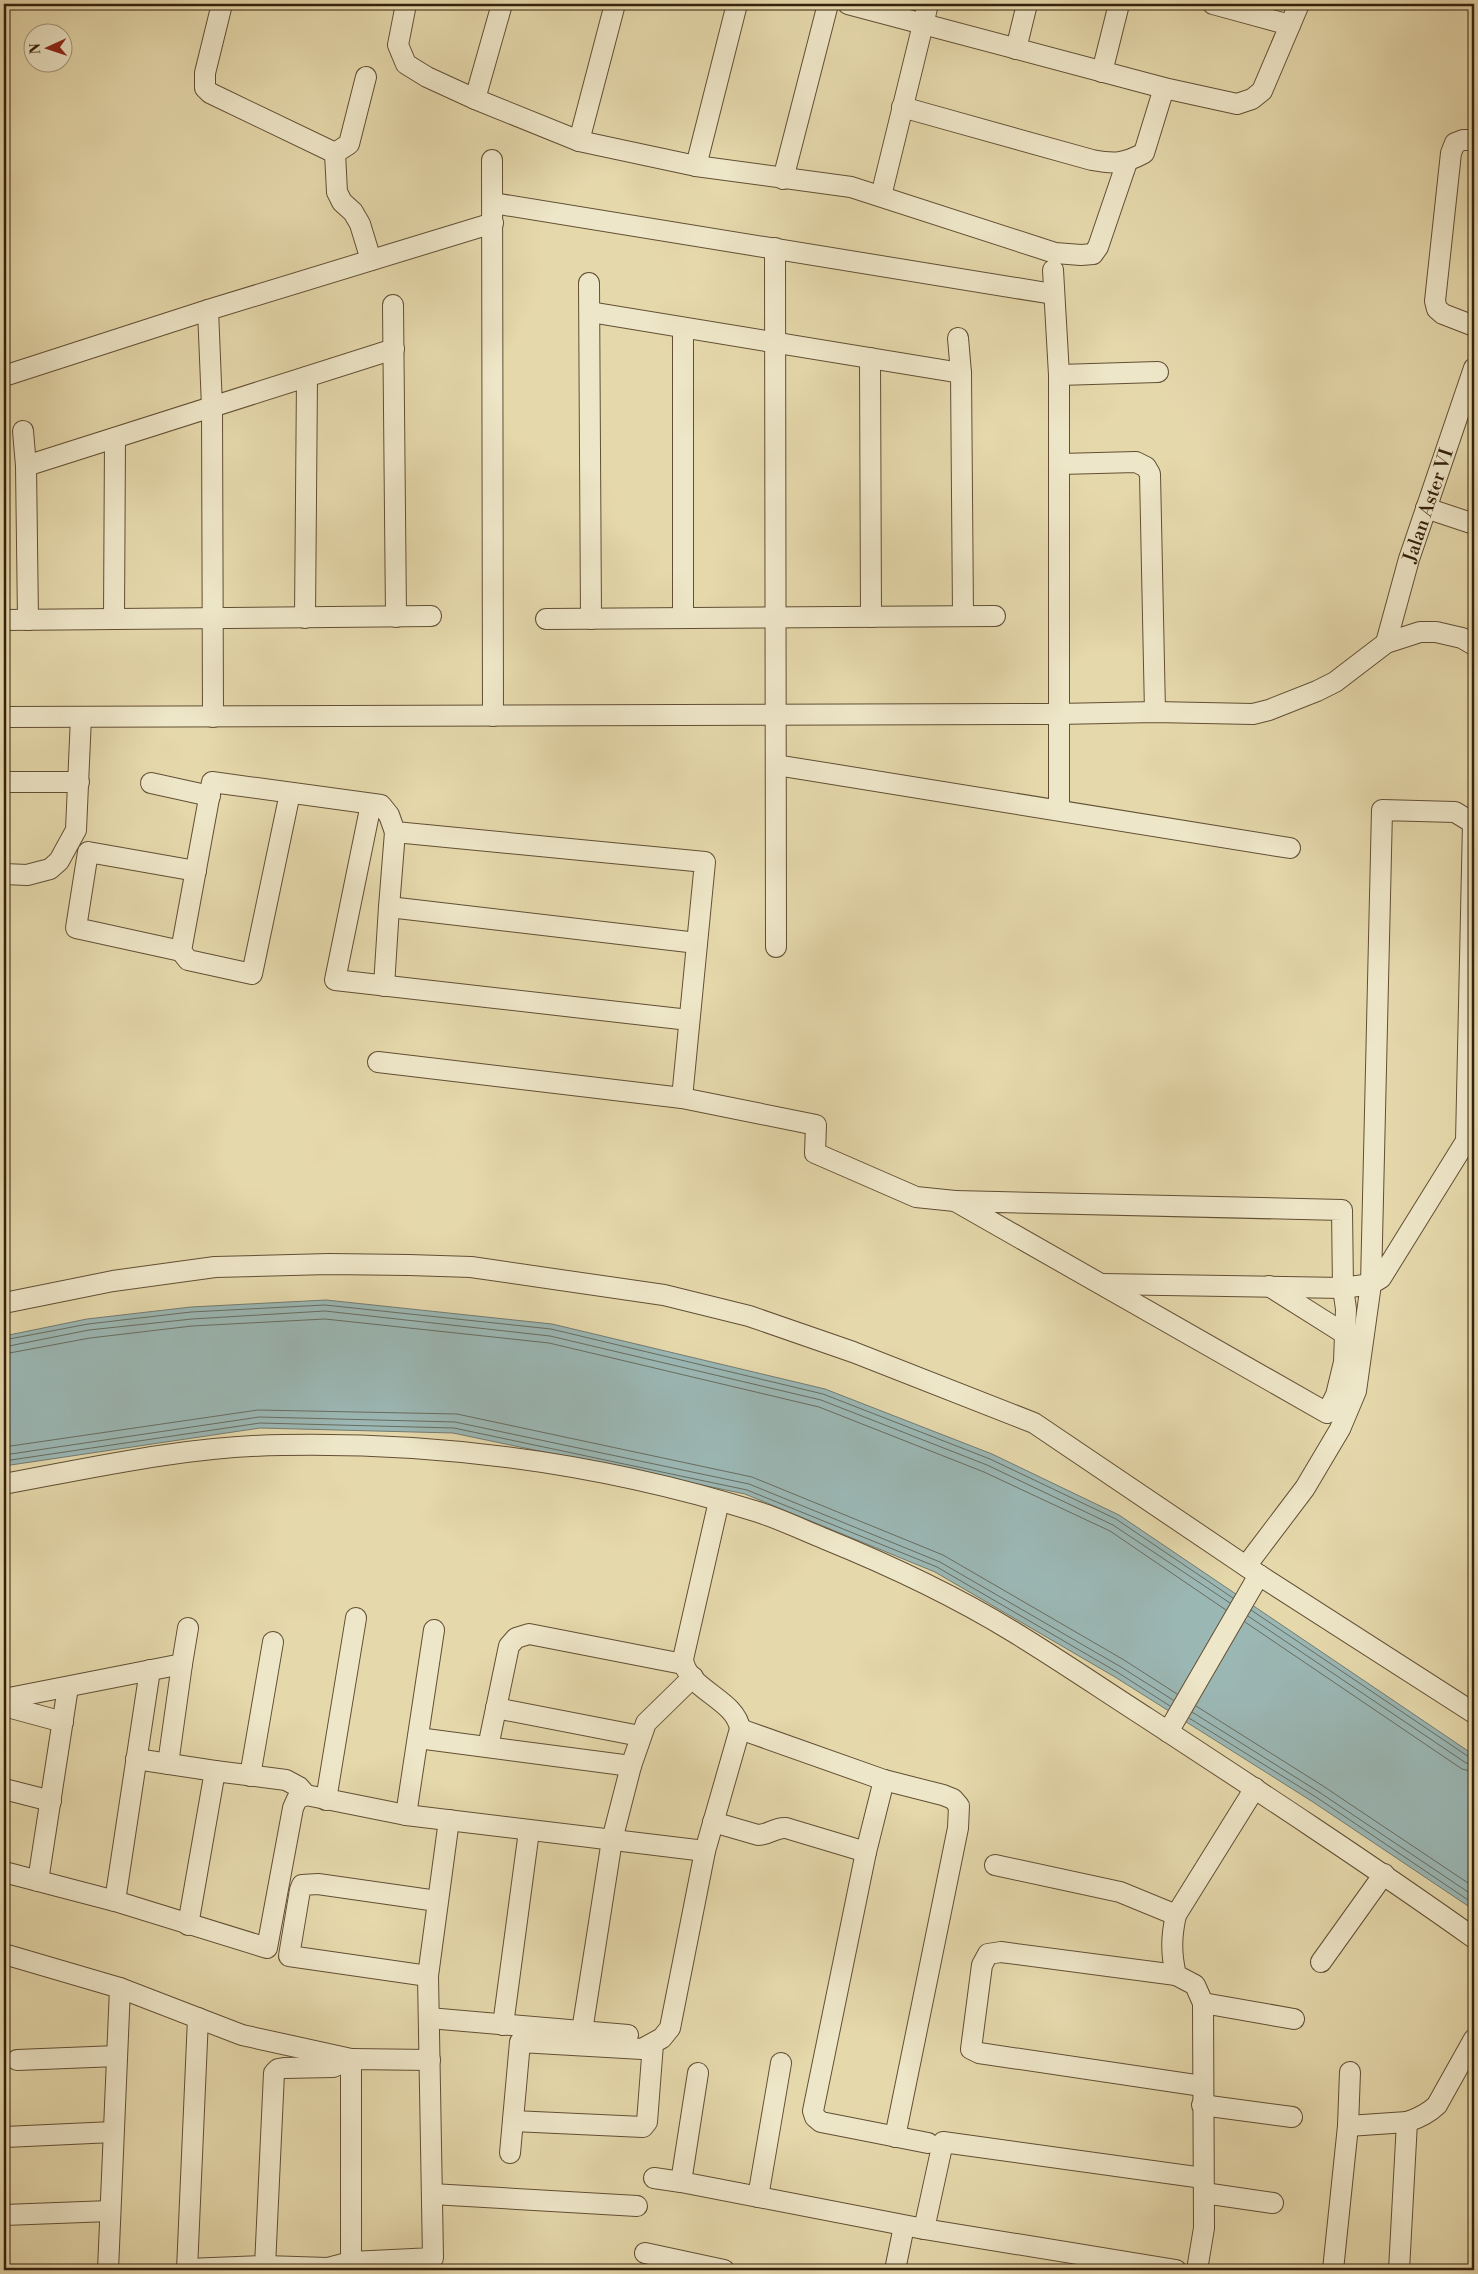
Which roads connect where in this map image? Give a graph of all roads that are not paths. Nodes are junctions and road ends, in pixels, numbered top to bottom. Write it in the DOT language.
graph roads {
  1 [pos="222,4"];
  2 [pos="406,4"];
  3 [pos="502,4"];
  4 [pos="615,4"];
  5 [pos="737,4"];
  6 [pos="828,4"];
  7 [pos="848,4"];
  8 [pos="928,4"];
  9 [pos="1027,4"];
  10 [pos="1119,4"];
  11 [pos="1214,4"];
  12 [pos="1299,4"];
  13 [pos="922,24"];
  14 [pos="1290,25"];
  15 [pos="1016,49"];
  16 [pos="1102,72"];
  17 [pos="366,77"];
  18 [pos="1164,88"];
  19 [pos="475,99"];
  20 [pos="902,107"];
  21 [pos="1474,140"];
  22 [pos="579,141"];
  23 [pos="336,153"];
  24 [pos="492,160"];
  25 [pos="1127,162"];
  26 [pos="696,166"];
  27 [pos="783,179"];
  28 [pos="881,196"];
  29 [pos="493,213"];
  30 [pos="775,248"];
  31 [pos="371,260"];
  32 [pos="1053,270"];
  33 [pos="589,283"];
  34 [pos="1053,294"];
  35 [pos="393,305"];
  36 [pos="208,310"];
  37 [pos="590,312"];
  38 [pos="1474,326"];
  39 [pos="683,328"];
  40 [pos="958,338"];
  41 [pos="775,342"];
  42 [pos="394,349"];
  43 [pos="870,358"];
  44 [pos="1474,368"];
  45 [pos="1158,372"];
  46 [pos="961,373"];
  47 [pos="1059,375"];
  48 [pos="4,376"];
  49 [pos="307,377"];
  50 [pos="212,407"];
  51 [pos="23,431"];
  52 [pos="115,438"];
  53 [pos="1060,464"];
  54 [pos="26,466"];
  55 [pos="1426,508"];
  56 [pos="1474,524"];
  57 [pos="431,616"];
  58 [pos="963,616"];
  59 [pos="995,616"];
  60 [pos="396,617"];
  61 [pos="776,617"];
  62 [pos="871,617"];
  63 [pos="213,618"];
  64 [pos="305,618"];
  65 [pos="682,618"];
  66 [pos="114,619"];
  67 [pos="546,619"];
  68 [pos="591,619"];
  69 [pos="4,620"];
  70 [pos="28,620"];
  71 [pos="1386,643"];
  72 [pos="1474,645"];
  73 [pos="1155,712"];
  74 [pos="1058,714"];
  75 [pos="776,715"];
  76 [pos="213,716"];
  77 [pos="492,716"];
  78 [pos="4,717"];
  79 [pos="81,717"];
  80 [pos="776,766"];
  81 [pos="4,782"];
  82 [pos="79,782"];
  83 [pos="151,784"];
  84 [pos="290,792"];
  85 [pos="210,796"];
  86 [pos="371,804"];
  87 [pos="1059,810"];
  88 [pos="396,832"];
  89 [pos="1290,848"];
  90 [pos="196,871"];
  91 [pos="1473,872"];
  92 [pos="4,874"];
  93 [pos="389,907"];
  94 [pos="696,943"];
  95 [pos="776,947"];
  96 [pos="181,951"];
  97 [pos="384,986"];
  98 [pos="689,1020"];
  99 [pos="378,1062"];
  100 [pos="682,1098"];
  101 [pos="955,1201"];
  102 [pos="1102,1284"];
  103 [pos="1372,1284"];
  104 [pos="1269,1286"];
  105 [pos="1343,1288"];
  106 [pos="4,1303"];
  107 [pos="1345,1334"];
  108 [pos="4,1484"];
  109 [pos="719,1502"];
  110 [pos="1253,1570"];
  111 [pos="356,1618"];
  112 [pos="188,1628"];
  113 [pos="434,1630"];
  114 [pos="273,1642"];
  115 [pos="182,1664"];
  116 [pos="150,1670"];
  117 [pos="688,1671"];
  118 [pos="68,1687"];
  119 [pos="4,1699"];
  120 [pos="4,1706"];
  121 [pos="496,1708"];
  122 [pos="1474,1713"];
  123 [pos="63,1722"];
  124 [pos="740,1729"];
  125 [pos="1168,1732"];
  126 [pos="640,1736"];
  127 [pos="418,1738"];
  128 [pos="488,1747"];
  129 [pos="136,1759"];
  130 [pos="168,1764"];
  131 [pos="630,1766"];
  132 [pos="215,1771"];
  133 [pos="250,1776"];
  134 [pos="884,1780"];
  135 [pos="1255,1788"];
  136 [pos="4,1789"];
  137 [pos="306,1795"];
  138 [pos="326,1800"];
  139 [pos="51,1801"];
  140 [pos="406,1815"];
  141 [pos="449,1820"];
  142 [pos="713,1822"];
  143 [pos="529,1831"];
  144 [pos="612,1840"];
  145 [pos="705,1851"];
  146 [pos="866,1852"];
  147 [pos="995,1866"];
  148 [pos="4,1872"];
  149 [pos="1384,1874"];
  150 [pos="38,1881"];
  151 [pos="115,1900"];
  152 [pos="437,1901"];
  153 [pos="1176,1915"];
  154 [pos="188,1925"];
  155 [pos="1474,1938"];
  156 [pos="266,1948"];
  157 [pos="4,1954"];
  158 [pos="289,1956"];
  159 [pos="1321,1962"];
  160 [pos="1176,1975"];
  161 [pos="428,1976"];
  162 [pos="120,1988"];
  163 [pos="1203,2003"];
  164 [pos="198,2018"];
  165 [pos="429,2018"];
  166 [pos="1294,2019"];
  167 [pos="514,2031"];
  168 [pos="582,2032"];
  169 [pos="1474,2039"];
  170 [pos="658,2041"];
  171 [pos="117,2056"];
  172 [pos="351,2059"];
  173 [pos="17,2060"];
  174 [pos="430,2060"];
  175 [pos="781,2063"];
  176 [pos="1350,2072"];
  177 [pos="698,2073"];
  178 [pos="1202,2096"];
  179 [pos="1292,2118"];
  180 [pos="513,2122"];
  181 [pos="1407,2122"];
  182 [pos="1348,2126"];
  183 [pos="114,2132"];
  184 [pos="5,2137"];
  185 [pos="895,2137"];
  186 [pos="928,2143"];
  187 [pos="510,2153"];
  188 [pos="654,2178"];
  189 [pos="680,2182"];
  190 [pos="1203,2186"];
  191 [pos="432,2194"];
  192 [pos="758,2197"];
  193 [pos="1273,2203"];
  194 [pos="637,2206"];
  195 [pos="110,2211"];
  196 [pos="4,2215"];
  197 [pos="904,2226"];
  198 [pos="924,2229"];
  199 [pos="645,2253"];
  200 [pos="351,2262"];
  201 [pos="436,2264"];
  202 [pos="265,2266"];
  203 [pos="187,2269"];
  204 [pos="328,2269"];
  205 [pos="108,2270"];
  206 [pos="724,2270"];
  207 [pos="895,2270"];
  208 [pos="1176,2270"];
  209 [pos="1197,2270"];
  210 [pos="1333,2270"];
  211 [pos="1399,2270"];
  1 -- 23 [label="street"];
  2 -- 19 [label="street"];
  3 -- 19 [label="street"];
  4 -- 22 [label="street"];
  5 -- 26 [label="street"];
  6 -- 27 [label="street"];
  7 -- 13 [label="street"];
  8 -- 13 [label="street"];
  9 -- 15 [label="street"];
  10 -- 16 [label="street"];
  11 -- 14 [label="street"];
  12 -- 14 [label="street"];
  13 -- 15 [label="street"];
  13 -- 20 [label="street"];
  14 -- 18 [label="street"];
  15 -- 16 [label="street"];
  16 -- 18 [label="street"];
  17 -- 23 [label="street"];
  18 -- 25 [label="street"];
  19 -- 22 [label="street"];
  20 -- 25 [label="street"];
  20 -- 28 [label="street"];
  21 -- 38 [label="street"];
  22 -- 26 [label="street"];
  23 -- 31 [label="street"];
  24 -- 29 [label="street"];
  25 -- 28 [label="street"];
  26 -- 27 [label="street"];
  27 -- 28 [label="street"];
  29 -- 30 [label="street"];
  29 -- 31 [label="street"];
  29 -- 77 [label="street"];
  30 -- 34 [label="street"];
  30 -- 41 [label="street"];
  31 -- 36 [label="street"];
  32 -- 34 [label="street"];
  33 -- 37 [label="street"];
  34 -- 47 [label="street"];
  35 -- 42 [label="street"];
  36 -- 48 [label="street"];
  36 -- 50 [label="street"];
  37 -- 39 [label="street"];
  37 -- 68 [label="street"];
  39 -- 41 [label="street"];
  39 -- 65 [label="street"];
  40 -- 46 [label="street"];
  41 -- 43 [label="street"];
  41 -- 61 [label="street"];
  42 -- 49 [label="street"];
  42 -- 60 [label="street"];
  43 -- 46 [label="street"];
  43 -- 62 [label="street"];
  44 -- 55 [label="street, Jalan Aster VI"];
  45 -- 47 [label="street"];
  46 -- 58 [label="street"];
  47 -- 53 [label="street"];
  49 -- 50 [label="street"];
  49 -- 64 [label="street"];
  50 -- 52 [label="street"];
  50 -- 63 [label="street"];
  51 -- 54 [label="street"];
  52 -- 54 [label="street"];
  52 -- 66 [label="street"];
  53 -- 73 [label="street"];
  53 -- 74 [label="street"];
  54 -- 70 [label="street"];
  55 -- 56 [label="street"];
  55 -- 71 [label="street, Jalan Aster VI"];
  57 -- 60 [label="street"];
  58 -- 59 [label="street"];
  58 -- 62 [label="street"];
  60 -- 64 [label="street"];
  61 -- 62 [label="street"];
  61 -- 65 [label="street"];
  61 -- 75 [label="street"];
  63 -- 64 [label="street"];
  63 -- 66 [label="street"];
  63 -- 76 [label="street"];
  65 -- 68 [label="street"];
  66 -- 70 [label="street"];
  67 -- 68 [label="street"];
  69 -- 70 [label="street"];
  71 -- 72 [label="street"];
  71 -- 73 [label="street"];
  73 -- 74 [label="street"];
  74 -- 75 [label="street"];
  74 -- 87 [label="street"];
  75 -- 77 [label="street"];
  75 -- 80 [label="street"];
  76 -- 77 [label="street"];
  76 -- 79 [label="street"];
  78 -- 79 [label="street"];
  79 -- 82 [label="street"];
  80 -- 87 [label="street"];
  80 -- 95 [label="street"];
  81 -- 82 [label="street"];
  82 -- 92 [label="street"];
  83 -- 85 [label="street"];
  84 -- 85 [label="street"];
  84 -- 86 [label="street"];
  84 -- 96 [label="street"];
  85 -- 90 [label="street"];
  86 -- 88 [label="street"];
  86 -- 97 [label="street"];
  87 -- 89 [label="street"];
  88 -- 93 [label="street"];
  88 -- 94 [label="street"];
  90 -- 96 [label="street"];
  90 -- 96 [label="street"];
  91 -- 103 [label="street"];
  91 -- 103 [label="street"];
  93 -- 94 [label="street"];
  93 -- 97 [label="street"];
  94 -- 98 [label="street"];
  97 -- 98 [label="street"];
  98 -- 100 [label="street"];
  99 -- 100 [label="street"];
  100 -- 101 [label="street"];
  101 -- 102 [label="street"];
  101 -- 105 [label="street"];
  102 -- 104 [label="street"];
  102 -- 107 [label="street"];
  103 -- 105 [label="street"];
  103 -- 110 [label="street"];
  104 -- 105 [label="street"];
  104 -- 107 [label="street"];
  105 -- 107 [label="street"];
  106 -- 110 [label="street"];
  108 -- 109 [label="street"];
  109 -- 117 [label="street"];
  109 -- 125 [label="street"];
  110 -- 122 [label="street"];
  110 -- 125 [label="street"];
  111 -- 138 [label="street"];
  112 -- 115 [label="street"];
  113 -- 127 [label="street"];
  114 -- 133 [label="street"];
  115 -- 116 [label="street"];
  115 -- 130 [label="street"];
  116 -- 118 [label="street"];
  116 -- 129 [label="street"];
  117 -- 121 [label="street"];
  117 -- 124 [label="street"];
  117 -- 126 [label="street"];
  118 -- 119 [label="street"];
  118 -- 123 [label="street"];
  120 -- 123 [label="street"];
  121 -- 126 [label="street"];
  121 -- 128 [label="street"];
  123 -- 139 [label="street"];
  124 -- 134 [label="street"];
  124 -- 142 [label="street"];
  125 -- 135 [label="street"];
  126 -- 131 [label="street"];
  127 -- 128 [label="street"];
  127 -- 140 [label="street"];
  128 -- 131 [label="street"];
  129 -- 130 [label="street"];
  129 -- 151 [label="street"];
  130 -- 132 [label="street"];
  131 -- 144 [label="street"];
  132 -- 133 [label="street"];
  132 -- 154 [label="street"];
  133 -- 137 [label="street"];
  134 -- 146 [label="street"];
  134 -- 185 [label="street"];
  135 -- 149 [label="street"];
  135 -- 153 [label="street"];
  136 -- 139 [label="street"];
  137 -- 138 [label="street"];
  137 -- 156 [label="street"];
  138 -- 140 [label="street"];
  139 -- 150 [label="street"];
  140 -- 141 [label="street"];
  141 -- 143 [label="street"];
  141 -- 152 [label="street"];
  142 -- 145 [label="street"];
  142 -- 146 [label="street"];
  143 -- 144 [label="street"];
  143 -- 167 [label="street"];
  144 -- 145 [label="street"];
  144 -- 168 [label="street"];
  145 -- 170 [label="street"];
  146 -- 185 [label="street"];
  147 -- 153 [label="street"];
  148 -- 150 [label="street"];
  149 -- 155 [label="street"];
  149 -- 159 [label="street"];
  150 -- 151 [label="street"];
  151 -- 154 [label="street"];
  152 -- 158 [label="street"];
  152 -- 161 [label="street"];
  153 -- 160 [label="street"];
  154 -- 156 [label="street"];
  156 -- 158 [label="street"];
  157 -- 162 [label="street"];
  158 -- 161 [label="street"];
  160 -- 163 [label="street"];
  160 -- 178 [label="street"];
  161 -- 165 [label="street"];
  162 -- 164 [label="street"];
  162 -- 171 [label="street"];
  163 -- 166 [label="street"];
  163 -- 178 [label="street"];
  164 -- 172 [label="street"];
  164 -- 203 [label="street"];
  165 -- 167 [label="street"];
  165 -- 174 [label="street"];
  167 -- 168 [label="street"];
  167 -- 170 [label="street"];
  167 -- 180 [label="street"];
  168 -- 170 [label="street"];
  169 -- 181 [label="street"];
  170 -- 180 [label="street"];
  171 -- 173 [label="street"];
  171 -- 183 [label="street"];
  172 -- 174 [label="street"];
  172 -- 200 [label="street"];
  172 -- 202 [label="street"];
  174 -- 191 [label="street"];
  175 -- 192 [label="street"];
  176 -- 182 [label="street"];
  177 -- 189 [label="street"];
  178 -- 179 [label="street"];
  178 -- 190 [label="street"];
  180 -- 187 [label="street"];
  181 -- 182 [label="street"];
  181 -- 211 [label="street"];
  182 -- 210 [label="street"];
  183 -- 184 [label="street"];
  183 -- 195 [label="street"];
  185 -- 186 [label="street"];
  188 -- 189 [label="street"];
  189 -- 192 [label="street"];
  190 -- 193 [label="street"];
  190 -- 198 [label="street"];
  190 -- 209 [label="street"];
  191 -- 194 [label="street"];
  191 -- 201 [label="street"];
  192 -- 197 [label="street"];
  195 -- 196 [label="street"];
  195 -- 205 [label="street"];
  197 -- 198 [label="street"];
  197 -- 207 [label="street"];
  198 -- 208 [label="street"];
  199 -- 206 [label="street"];
  200 -- 201 [label="street"];
  200 -- 204 [label="street"];
  202 -- 203 [label="street"];
  202 -- 204 [label="street"];
}
